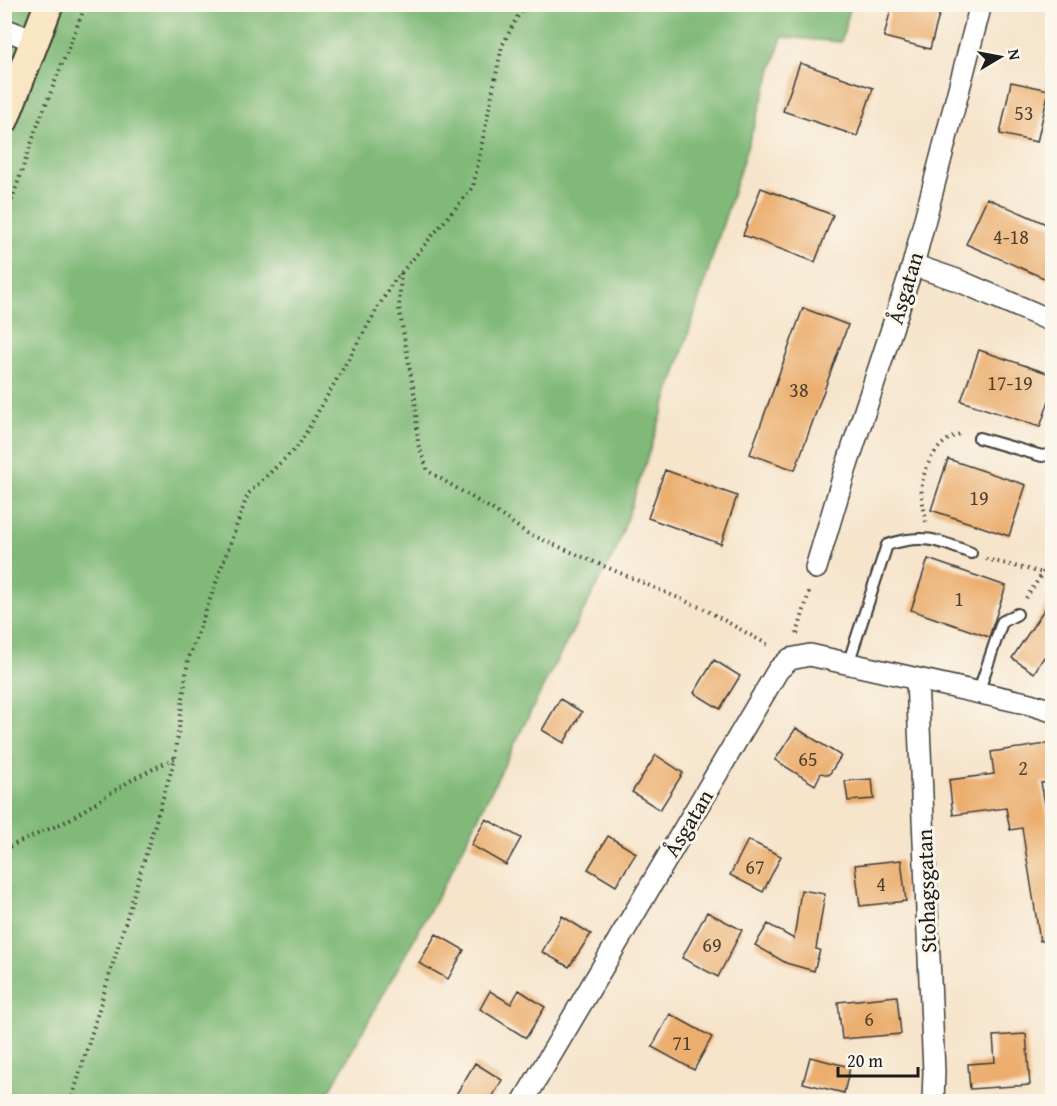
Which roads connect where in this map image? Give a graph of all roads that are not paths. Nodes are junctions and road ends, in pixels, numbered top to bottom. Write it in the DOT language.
graph roads {
  1 [pos="49,4"];
  2 [pos="981,4"];
  3 [pos="4,28"];
  4 [pos="35,41"];
  5 [pos="4,120"];
  6 [pos="913,265"];
  7 [pos="1053,321"];
  8 [pos="979,438"];
  9 [pos="1053,454"];
  10 [pos="971,553"];
  11 [pos="816,568"];
  12 [pos="1017,614"];
  13 [pos="848,664"];
  14 [pos="917,680"];
  15 [pos="978,693"];
  16 [pos="1053,711"];
  17 [pos="523,1101"];
  18 [pos="933,1101"];
  1 -- 4 [label="main road"];
  2 -- 6 [label="street, Åsgatan"];
  3 -- 4 [label="street"];
  4 -- 5 [label="main road"];
  6 -- 7 [label="street"];
  6 -- 11 [label="street, Åsgatan"];
  8 -- 9 [label="lane"];
  10 -- 13 [label="lane"];
  12 -- 15 [label="lane"];
  13 -- 14 [label="street"];
  13 -- 17 [label="street, Åsgatan"];
  14 -- 15 [label="street"];
  14 -- 18 [label="street, Stohagsgatan"];
  15 -- 16 [label="street"];
}
